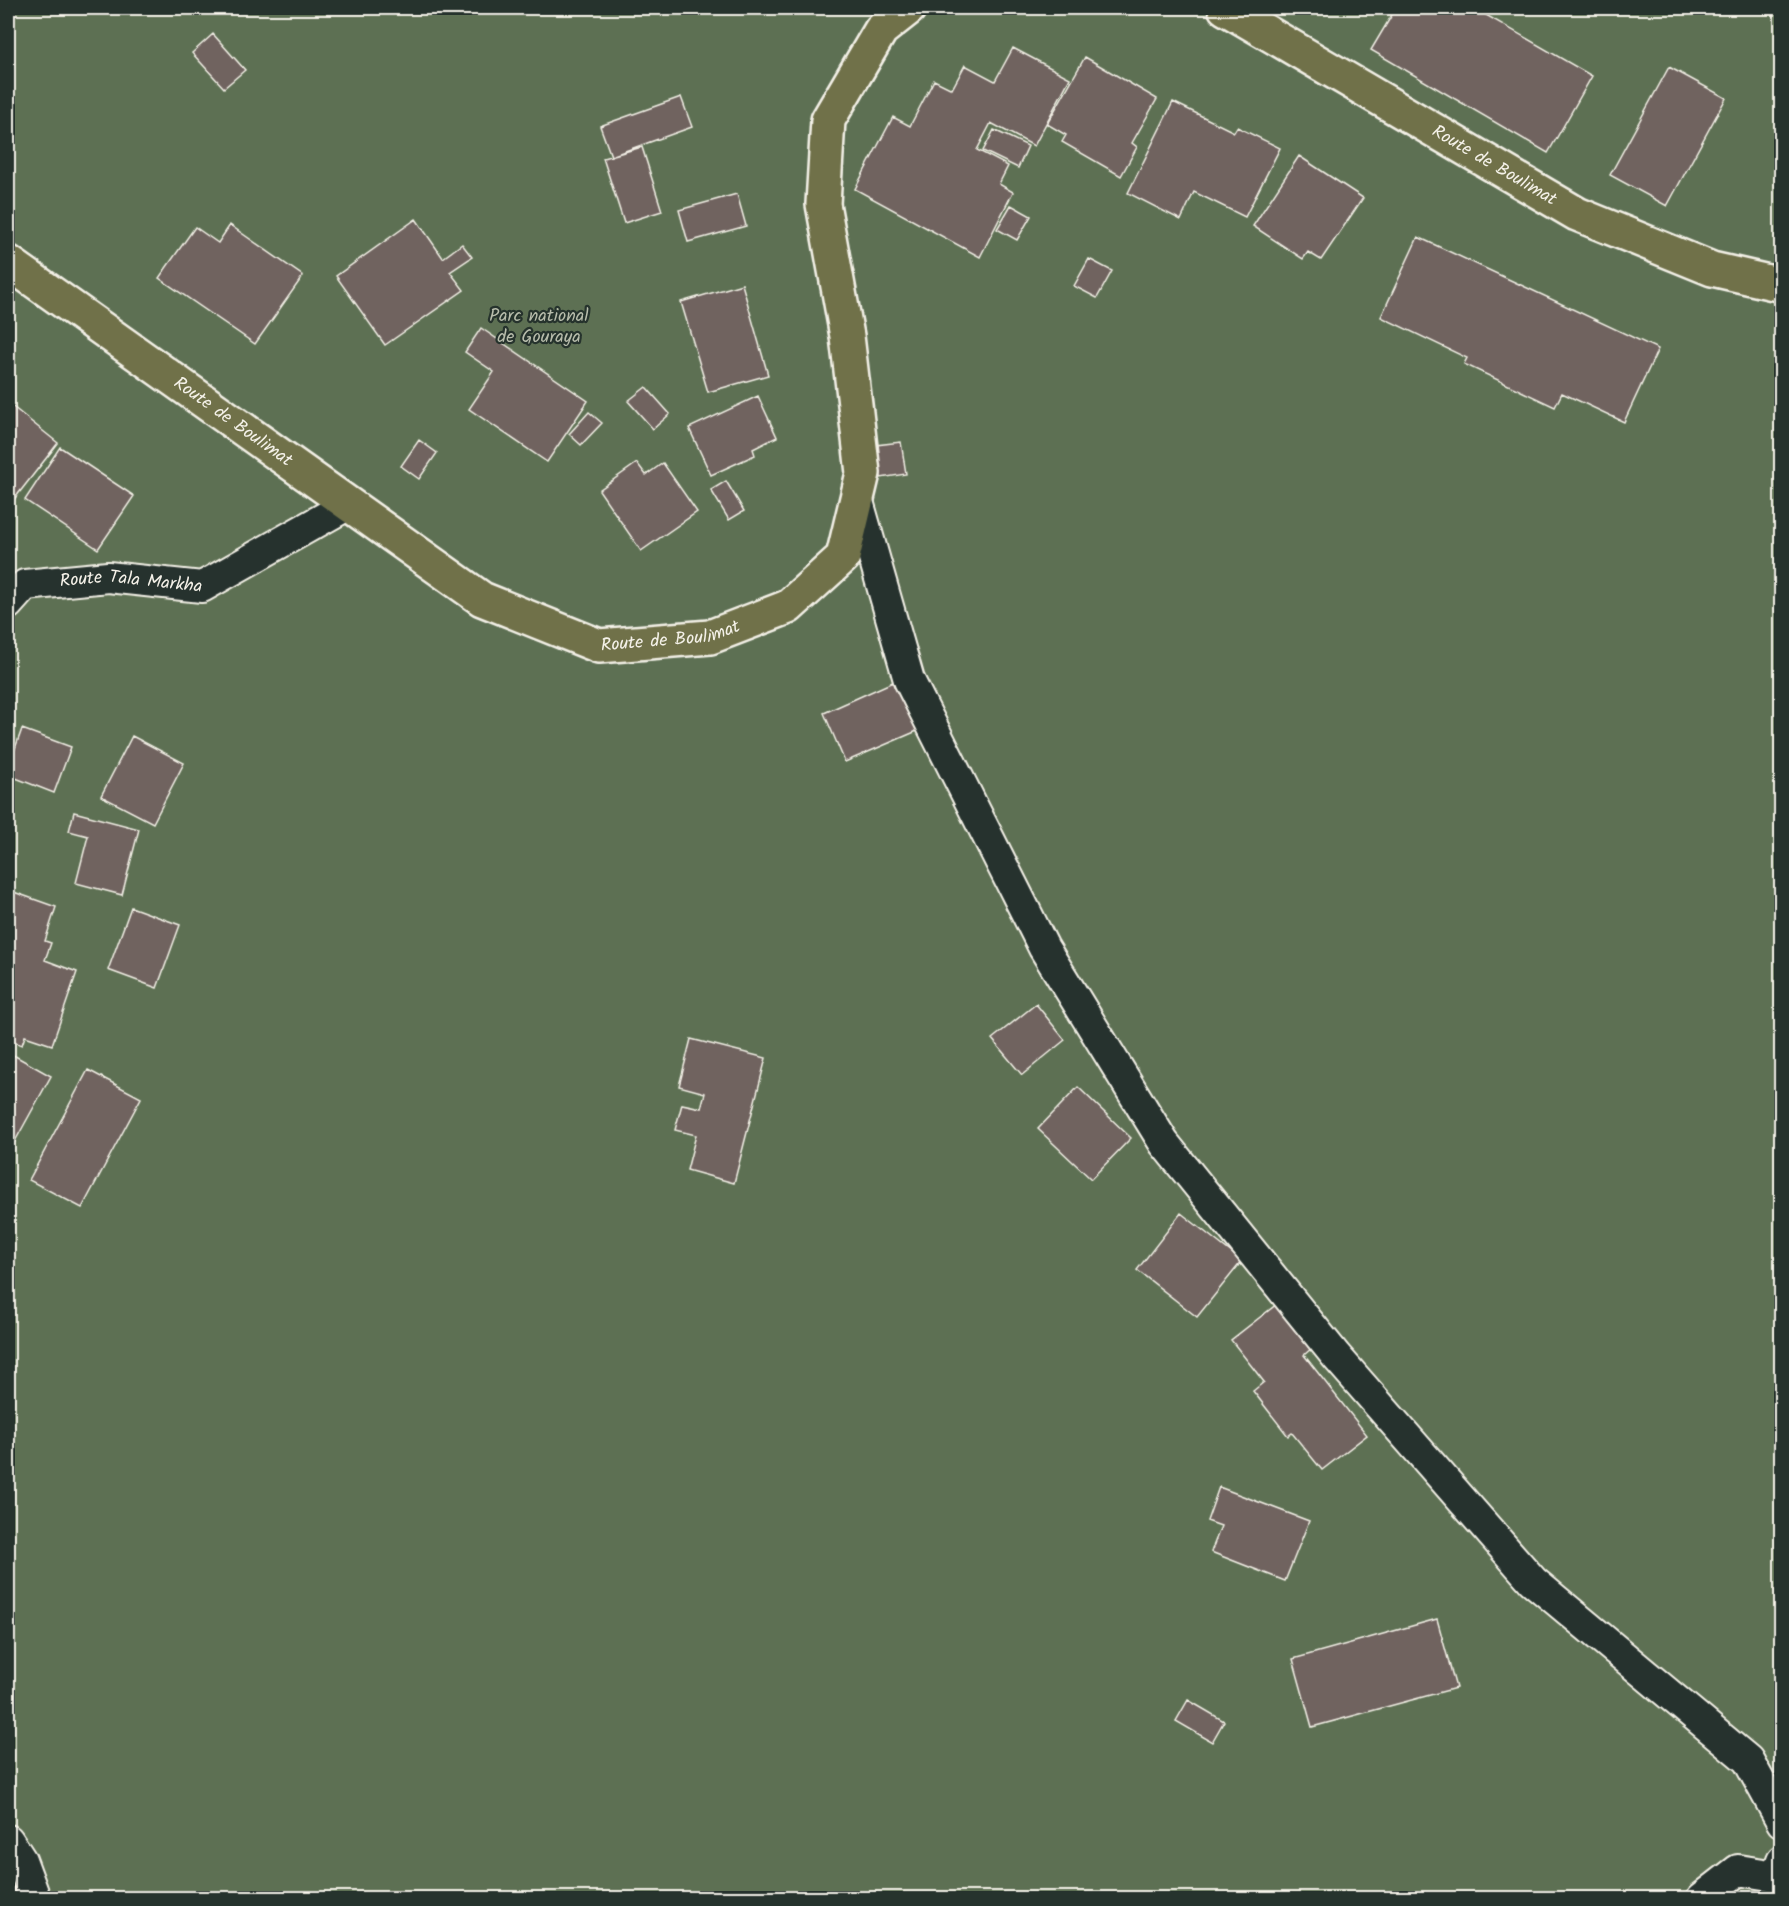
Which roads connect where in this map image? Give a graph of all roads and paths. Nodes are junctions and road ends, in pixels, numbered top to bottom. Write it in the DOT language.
graph roads {
  1 [pos="909,8"];
  2 [pos="1225,8"];
  3 [pos="8,262"];
  4 [pos="1782,285"];
  5 [pos="857,498"];
  6 [pos="349,504"];
  7 [pos="8,604"];
  8 [pos="1782,1822"];
  9 [pos="8,1840"];
  10 [pos="1782,1860"];
  11 [pos="35,1899"];
  12 [pos="1701,1899"];
  1 -- 5 [label="main road, Route de Boulimat"];
  2 -- 4 [label="main road, Route de Boulimat"];
  3 -- 6 [label="main road, Route de Boulimat"];
  5 -- 6 [label="main road, Route de Boulimat"];
  5 -- 8 [label="street"];
  6 -- 7 [label="street, Route Tala Markha"];
  9 -- 11 [label="street"];
  10 -- 12 [label="street"];
}
